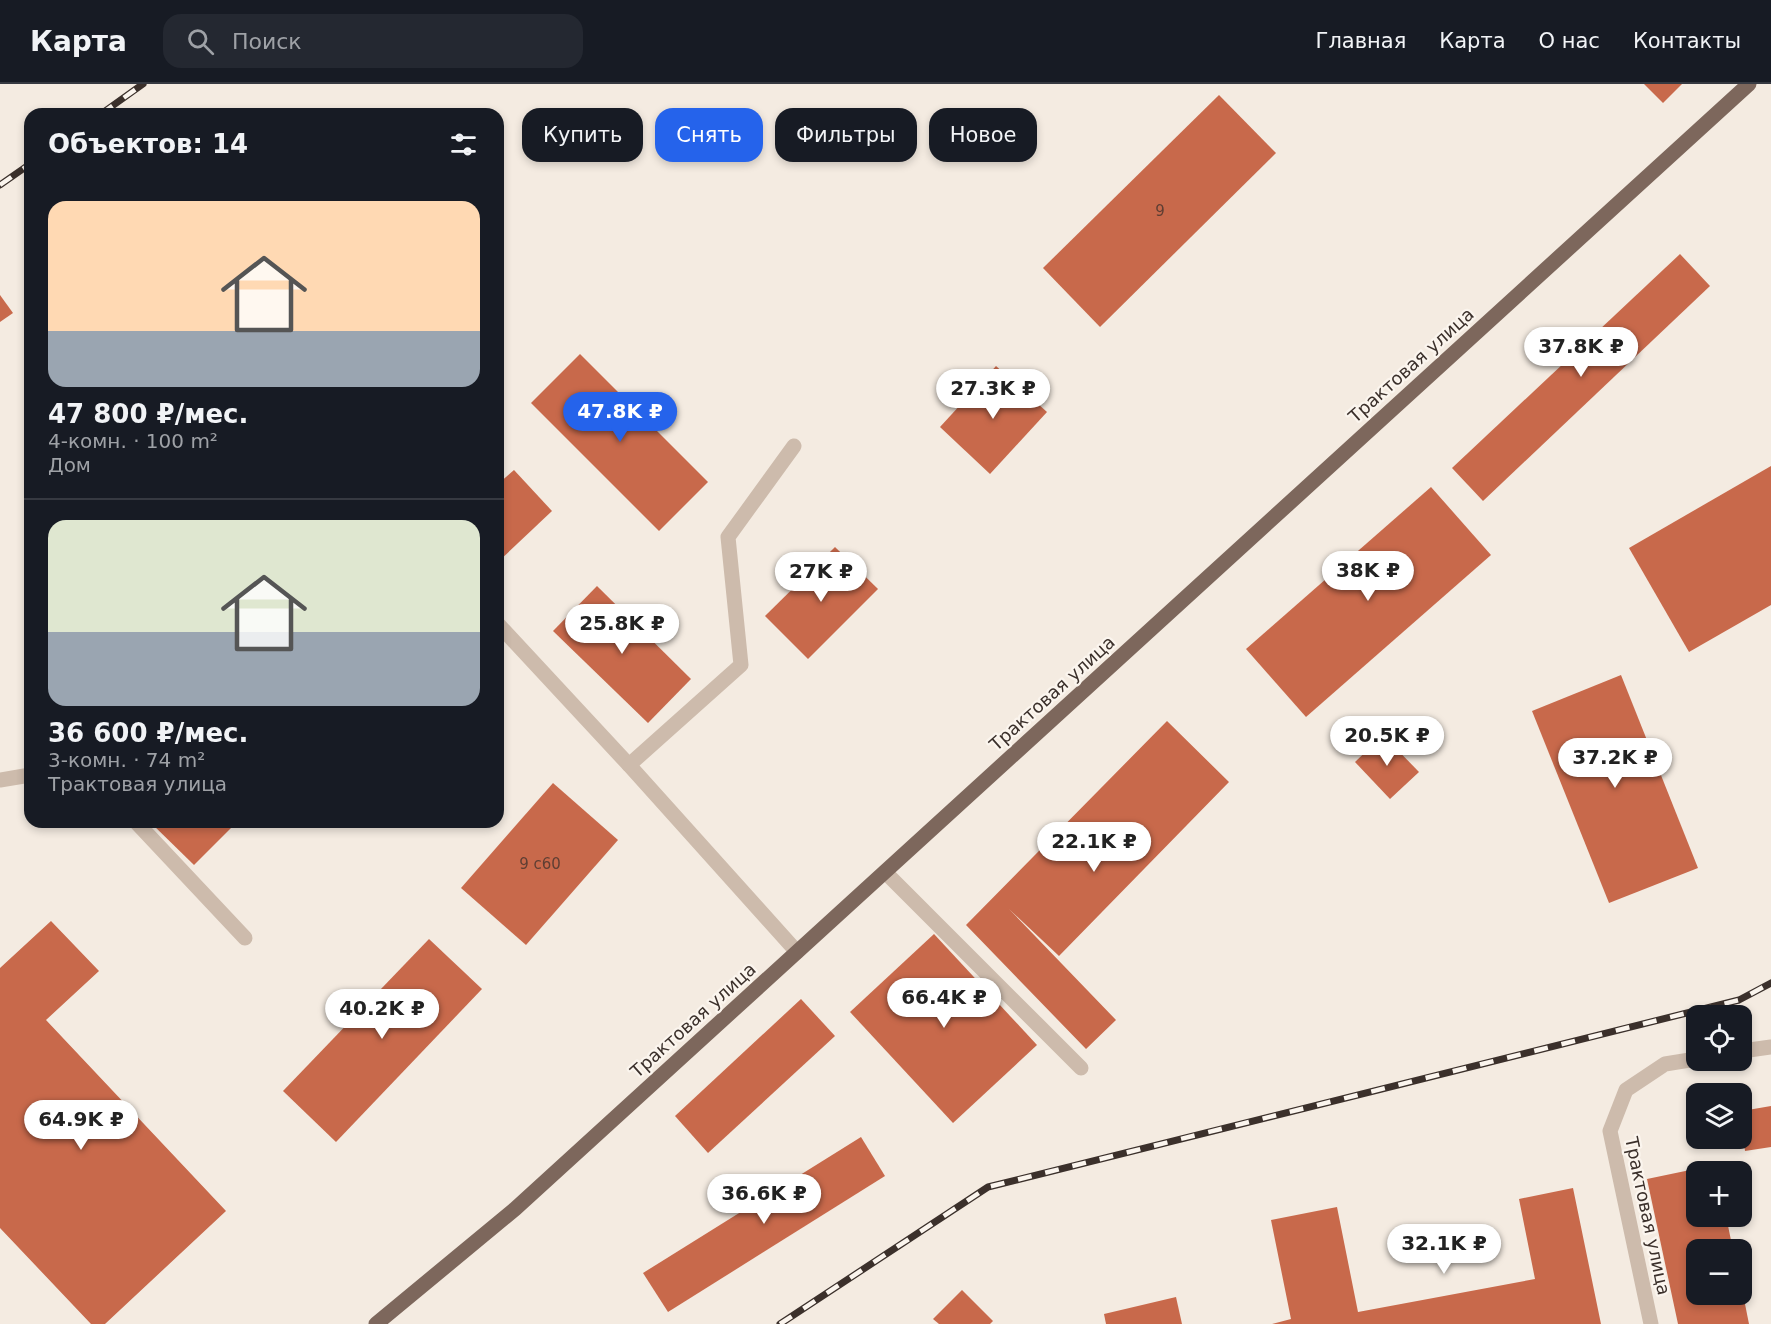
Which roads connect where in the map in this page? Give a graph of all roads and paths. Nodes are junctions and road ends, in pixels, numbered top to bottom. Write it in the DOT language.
graph roads {
  1 [pos="1749,84"];
  2 [pos="794,446"];
  3 [pos="504,630"];
  4 [pos="629,765"];
  5 [pos="24,776"];
  6 [pos="0,780"];
  7 [pos="142,828"];
  8 [pos="885,872"];
  9 [pos="245,938"];
  10 [pos="797,952"];
  11 [pos="1771,1047"];
  12 [pos="1752,1050"];
  13 [pos="1686,1061"];
  14 [pos="1081,1068"];
  15 [pos="376,1324"];
  16 [pos="1651,1324"];
  1 -- 8 [label="main road, Трактовая улица"];
  2 -- 4 [label="lane"];
  3 -- 4 [label="lane"];
  4 -- 10 [label="lane"];
  5 -- 6 [label="lane"];
  7 -- 9 [label="lane"];
  8 -- 10 [label="main road, Трактовая улица"];
  8 -- 14 [label="lane"];
  10 -- 15 [label="main road, Трактовая улица"];
  11 -- 12 [label="lane"];
  13 -- 16 [label="lane, Трактовая улица"];
}
